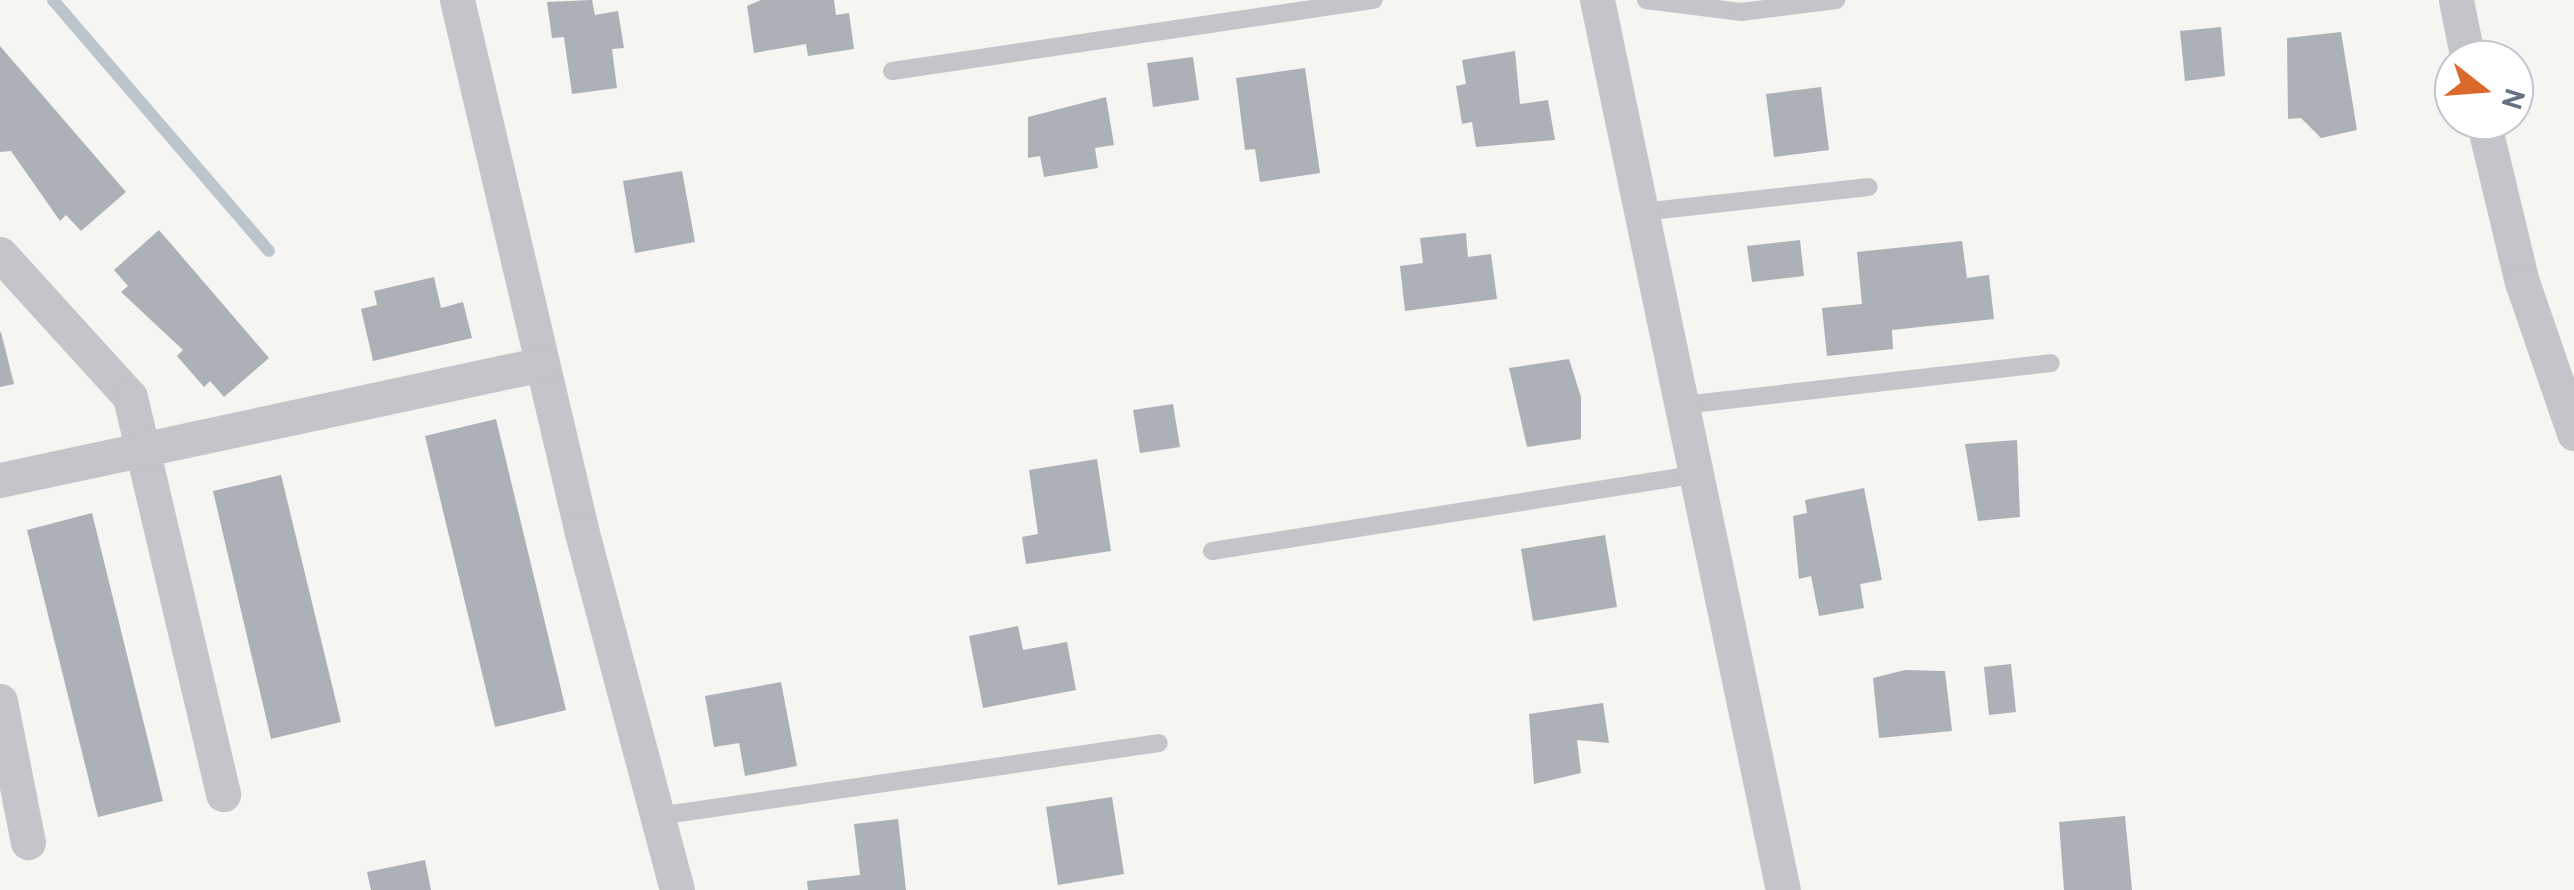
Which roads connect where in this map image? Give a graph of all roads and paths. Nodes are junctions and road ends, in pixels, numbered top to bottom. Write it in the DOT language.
graph roads {
  1 [pos="457,0"];
  2 [pos="1374,0"];
  3 [pos="1597,0"];
  4 [pos="1646,0"];
  5 [pos="1836,0"];
  6 [pos="2456,0"];
  7 [pos="2464,40"];
  8 [pos="892,71"];
  9 [pos="2490,140"];
  10 [pos="1869,187"];
  11 [pos="1642,212"];
  12 [pos="0,254"];
  13 [pos="2561,354"];
  14 [pos="2052,363"];
  15 [pos="542,364"];
  16 [pos="1683,405"];
  17 [pos="2574,433"];
  18 [pos="145,451"];
  19 [pos="1698,474"];
  20 [pos="0,480"];
  21 [pos="1212,551"];
  22 [pos="0,701"];
  23 [pos="1159,743"];
  24 [pos="223,794"];
  25 [pos="658,816"];
  26 [pos="28,842"];
  27 [pos="677,890"];
  28 [pos="1784,890"];
  1 -- 15 [label="street"];
  2 -- 8 [label="lane"];
  3 -- 11 [label="street"];
  4 -- 5 [label="lane"];
  6 -- 7 [label="street"];
  9 -- 13 [label="street"];
  10 -- 11 [label="lane"];
  11 -- 16 [label="street"];
  12 -- 18 [label="street"];
  13 -- 17 [label="street"];
  14 -- 16 [label="lane"];
  15 -- 18 [label="street"];
  15 -- 25 [label="street"];
  16 -- 19 [label="street"];
  18 -- 20 [label="street"];
  18 -- 24 [label="street"];
  19 -- 21 [label="lane"];
  19 -- 28 [label="street"];
  22 -- 26 [label="street"];
  23 -- 25 [label="lane"];
  25 -- 27 [label="street"];
}
